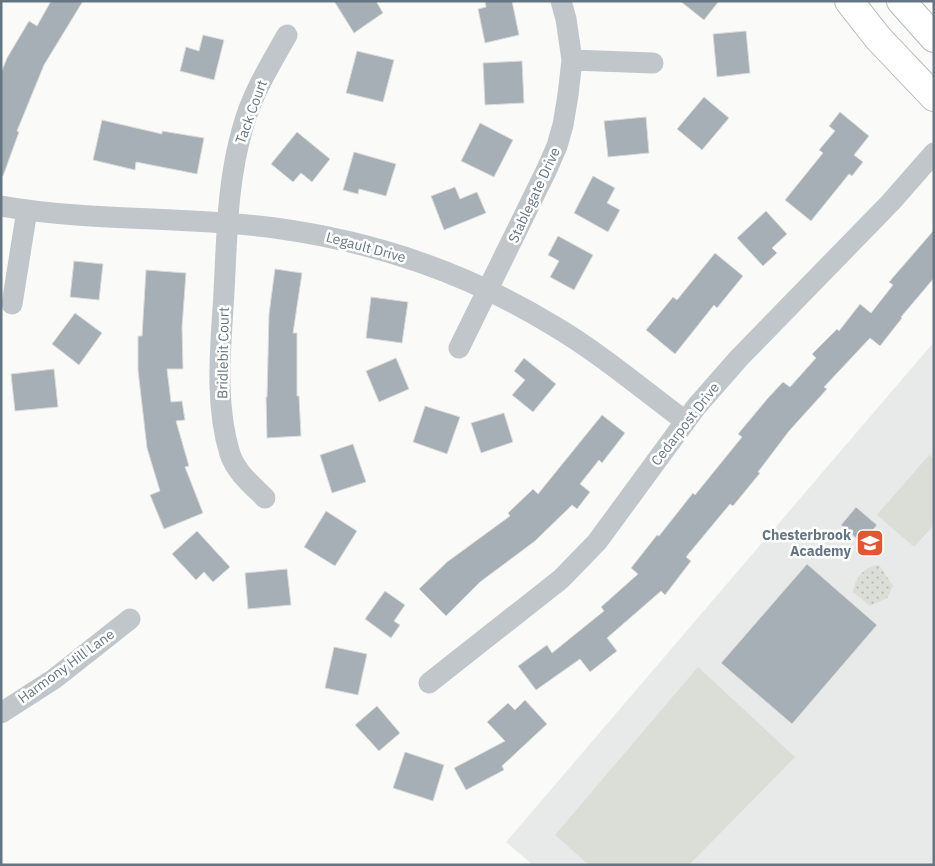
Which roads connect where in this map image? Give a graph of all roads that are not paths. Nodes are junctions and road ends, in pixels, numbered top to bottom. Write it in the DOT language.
graph roads {
  1 [pos="562,1"];
  2 [pos="849,1"];
  3 [pos="901,1"];
  4 [pos="287,35"];
  5 [pos="934,38"];
  6 [pos="572,60"];
  7 [pos="654,63"];
  8 [pos="934,97"];
  9 [pos="934,153"];
  10 [pos="1,206"];
  11 [pos="28,210"];
  12 [pos="228,224"];
  13 [pos="488,290"];
  14 [pos="12,304"];
  15 [pos="459,348"];
  16 [pos="685,422"];
  17 [pos="265,498"];
  18 [pos="130,619"];
  19 [pos="429,683"];
  20 [pos="1,713"];
  1 -- 6 [label="street, Stablegate Drive"];
  2 -- 8 [label="main road"];
  3 -- 5 [label="main road"];
  4 -- 12 [label="street, Tack Court"];
  6 -- 7 [label="street"];
  6 -- 13 [label="street, Stablegate Drive"];
  9 -- 16 [label="street, Cedarpost Drive"];
  10 -- 11 [label="street, Legault Drive"];
  11 -- 12 [label="street, Legault Drive"];
  11 -- 14 [label="street"];
  12 -- 13 [label="street, Legault Drive"];
  12 -- 17 [label="street, Bridlebit Court"];
  13 -- 15 [label="street, Stablegate Drive"];
  13 -- 16 [label="street, Legault Drive"];
  16 -- 19 [label="street, Cedarpost Drive"];
  18 -- 20 [label="street, Harmony Hill Lane"];
}
